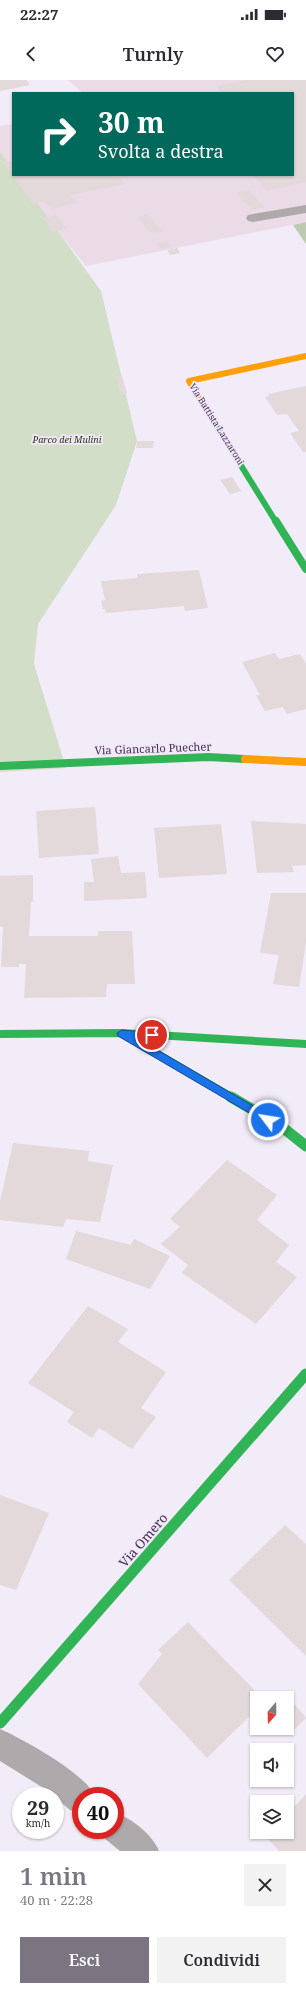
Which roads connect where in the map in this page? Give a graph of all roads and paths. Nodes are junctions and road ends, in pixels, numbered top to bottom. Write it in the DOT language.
graph roads {
  1 [pos="306,209"];
  2 [pos="253,218"];
  3 [pos="306,356"];
  4 [pos="306,569"];
  5 [pos="306,762"];
  6 [pos="0,766"];
  7 [pos="122,1033"];
  8 [pos="0,1034"];
  9 [pos="306,1044"];
  10 [pos="306,1146"];
  11 [pos="306,1374"];
  12 [pos="0,1723"];
  13 [pos="0,1744"];
  14 [pos="72,1791"];
  15 [pos="124,1834"];
  16 [pos="144,1851"];
  1 -- 2 [label="street"];
  3 -- 4 [label="street, Via Battista Lazzaroni"];
  5 -- 6 [label="street, Via Giancarlo Puecher"];
  7 -- 8 [label="street"];
  7 -- 9 [label="street"];
  7 -- 10 [label="street"];
  11 -- 12 [label="street, Via Omero"];
  13 -- 14 [label="street"];
  15 -- 16 [label="street"];
}
